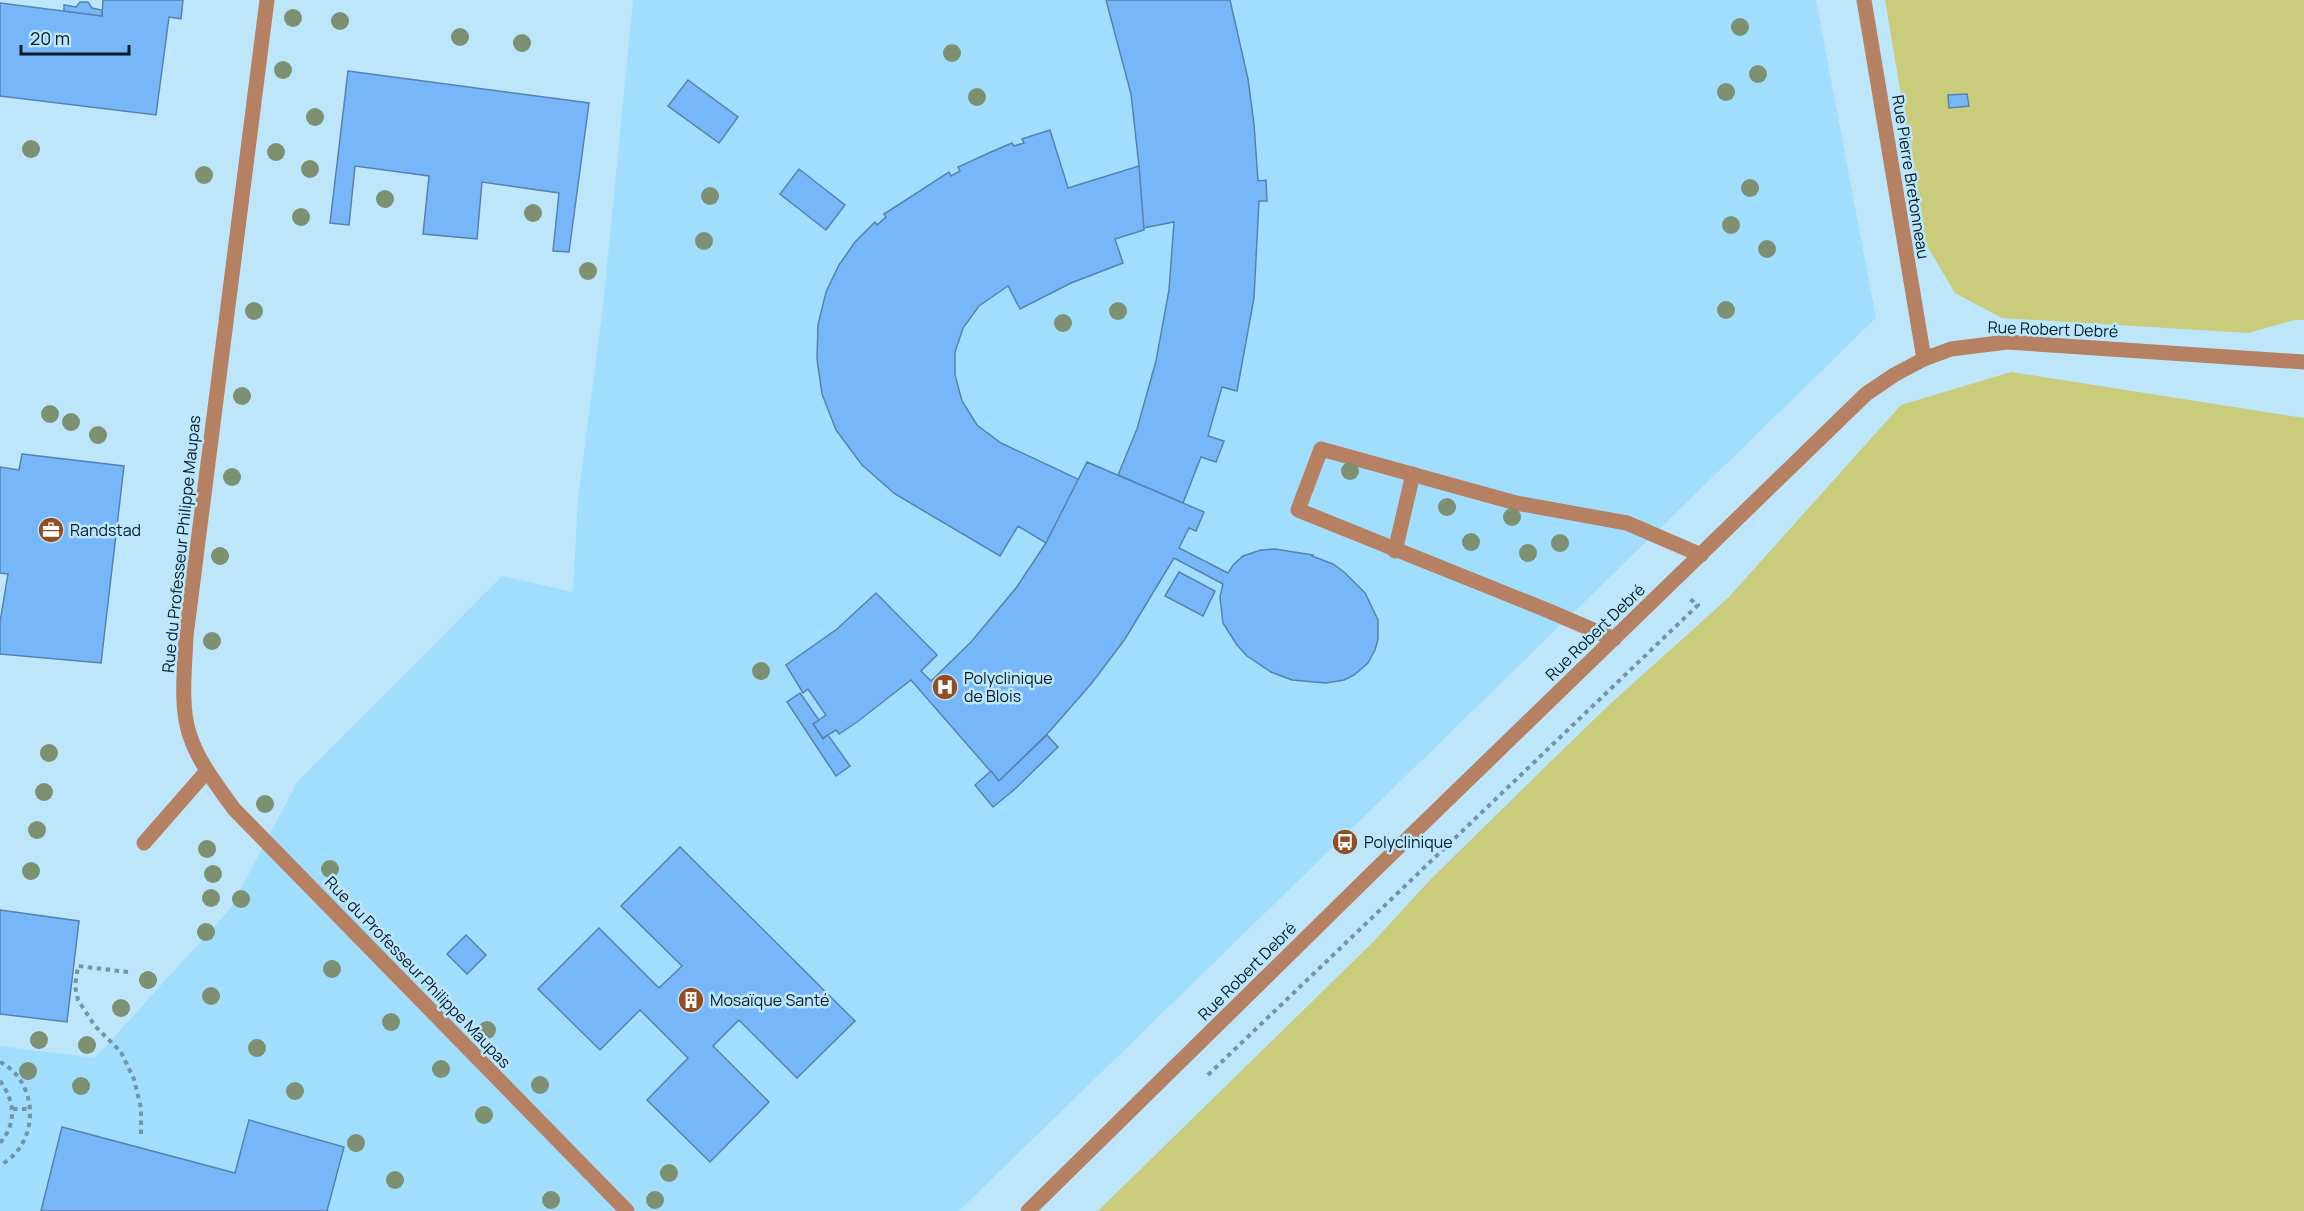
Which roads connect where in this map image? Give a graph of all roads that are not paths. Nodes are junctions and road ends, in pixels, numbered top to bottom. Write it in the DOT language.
graph roads {
  1 [pos="267,0"];
  2 [pos="1864,0"];
  3 [pos="1924,359"];
  4 [pos="2304,362"];
  5 [pos="1413,474"];
  6 [pos="1395,551"];
  7 [pos="1701,555"];
  8 [pos="1614,639"];
  9 [pos="207,771"];
  10 [pos="144,843"];
  11 [pos="627,1211"];
  12 [pos="1028,1211"];
  1 -- 9 [label="street, Rue du Professeur Philippe Maupas"];
  2 -- 3 [label="street, Rue Pierre Bretonneau"];
  3 -- 4 [label="street, Rue Robert Debré"];
  3 -- 7 [label="street, Rue Robert Debré"];
  5 -- 6 [label="street"];
  5 -- 6 [label="street"];
  5 -- 7 [label="street"];
  6 -- 8 [label="street"];
  7 -- 8 [label="street, Rue Robert Debré"];
  8 -- 12 [label="street, Rue Robert Debré"];
  9 -- 10 [label="street"];
  9 -- 11 [label="street, Rue du Professeur Philippe Maupas"];
}
